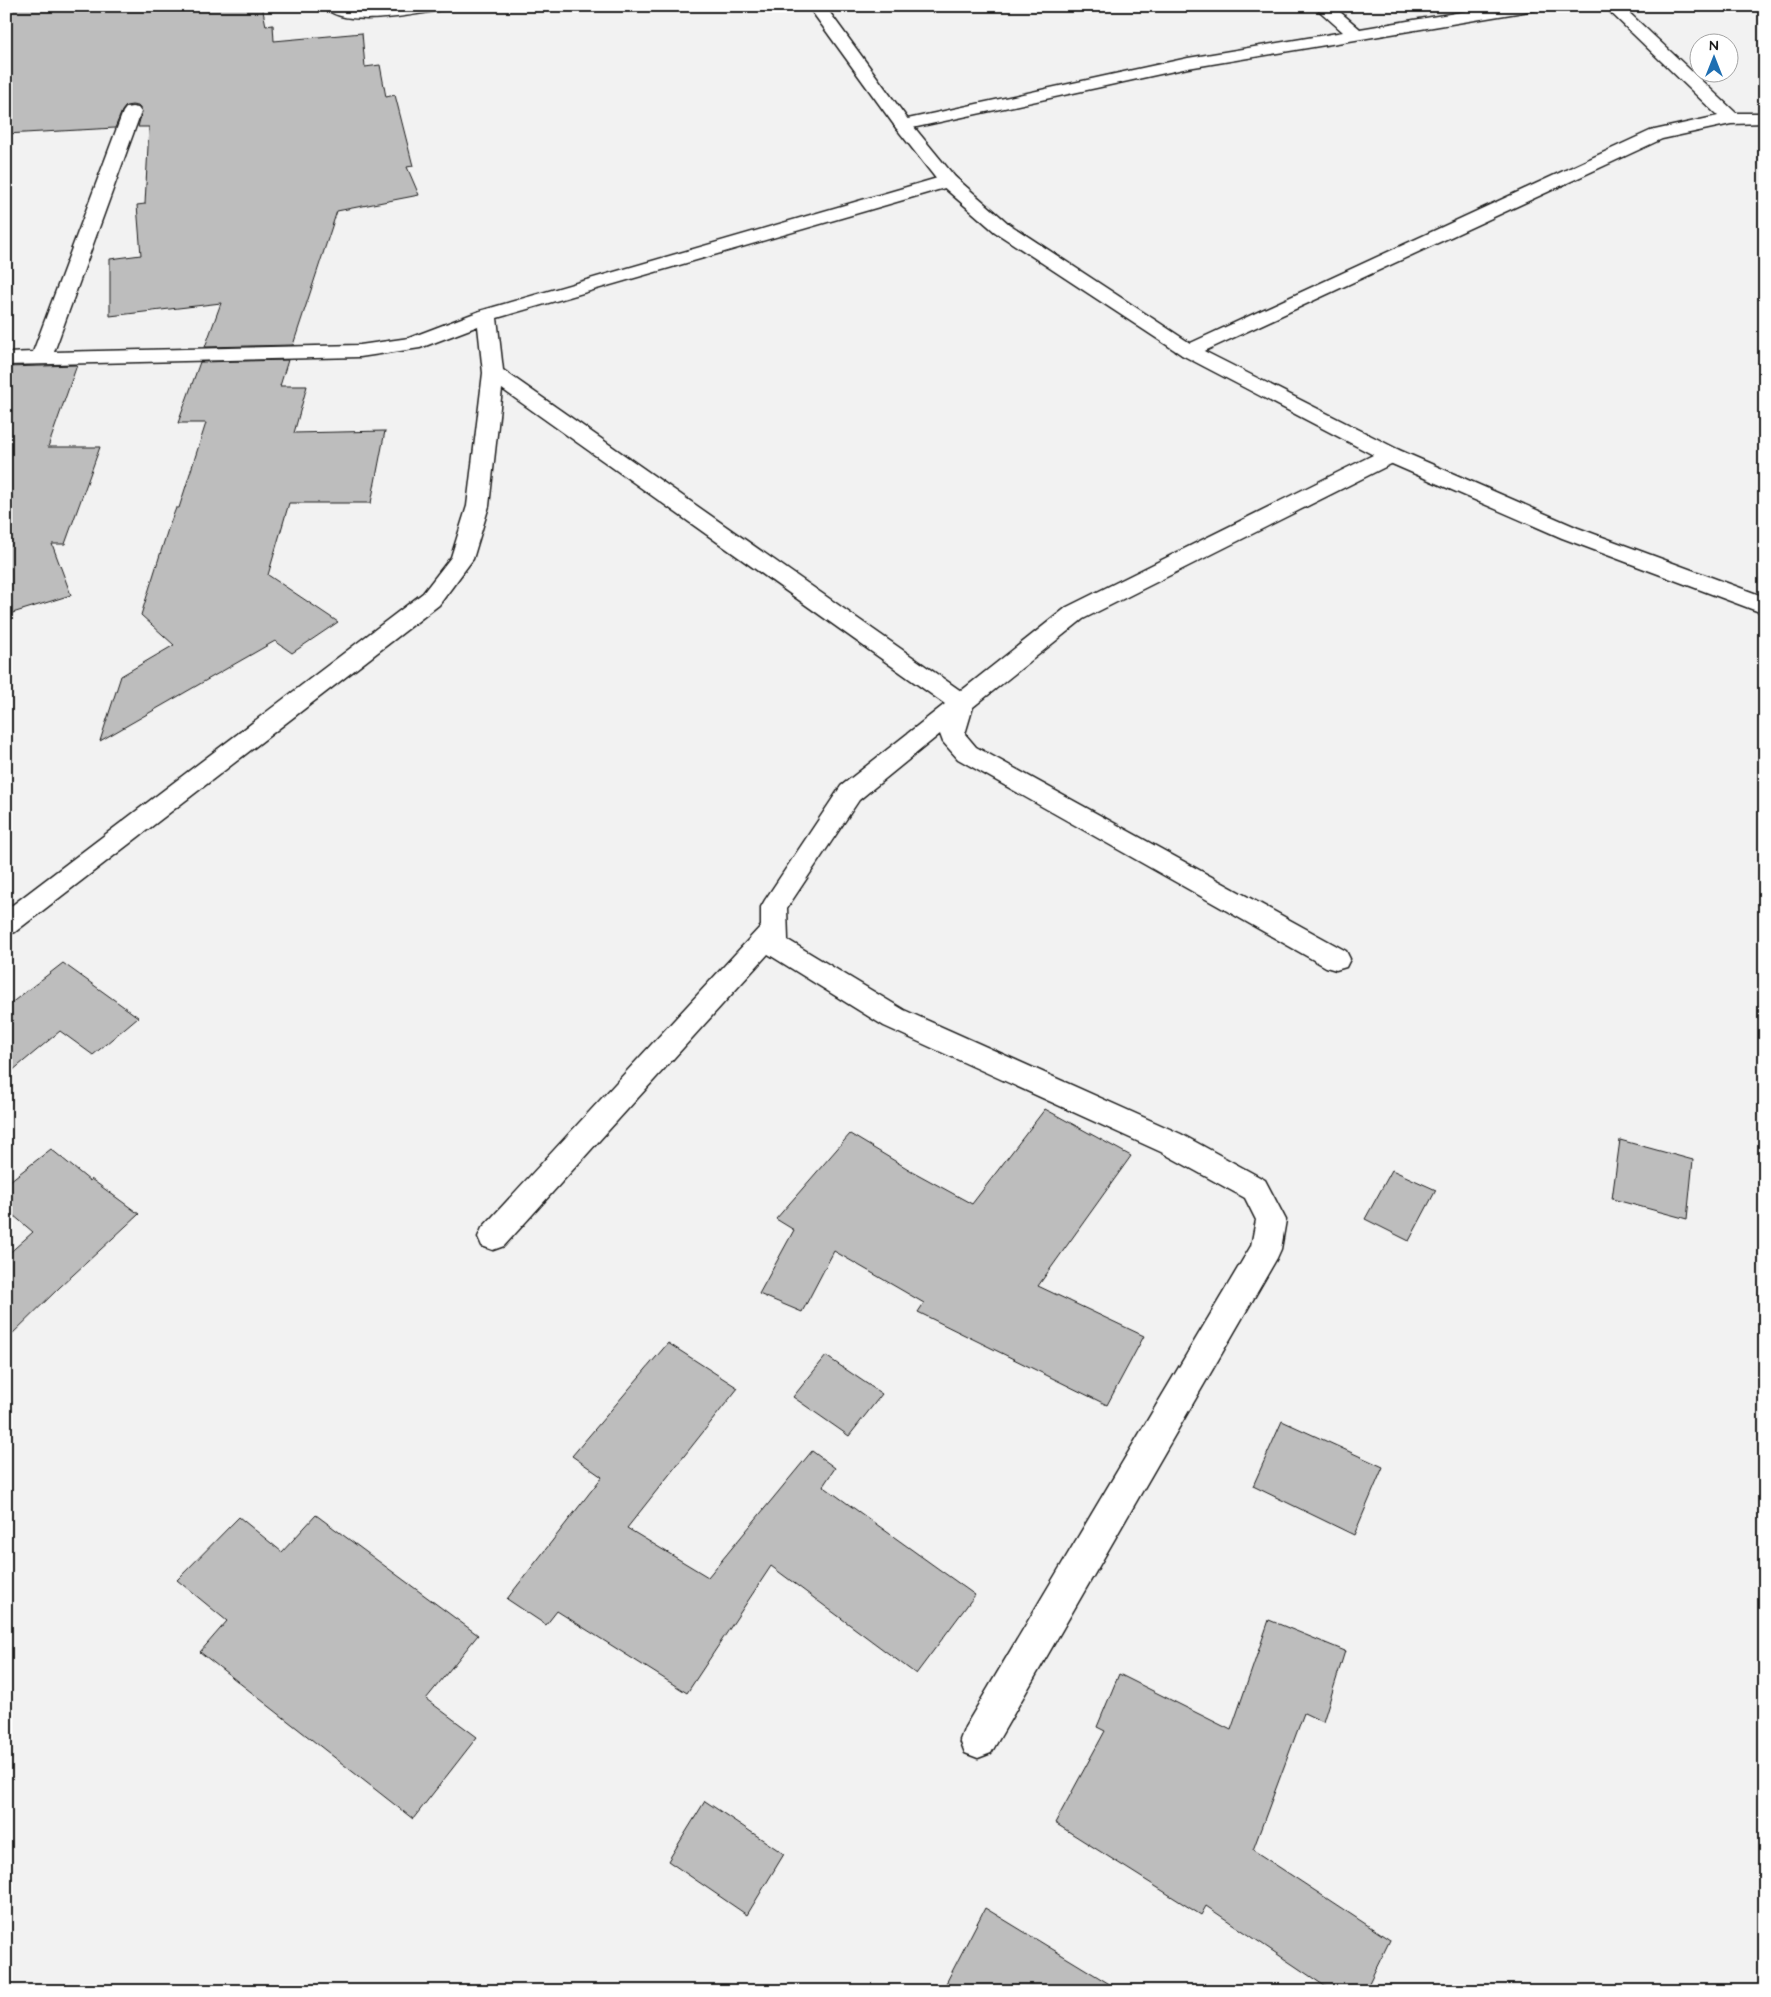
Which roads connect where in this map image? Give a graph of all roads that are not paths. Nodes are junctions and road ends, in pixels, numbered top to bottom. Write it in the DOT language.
graph roads {
  1 [pos="332,6"];
  2 [pos="436,6"];
  3 [pos="816,6"];
  4 [pos="1322,6"];
  5 [pos="1529,6"];
  6 [pos="1612,6"];
  7 [pos="1357,35"];
  8 [pos="132,112"];
  9 [pos="1765,118"];
  10 [pos="1731,119"];
  11 [pos="902,125"];
  12 [pos="948,180"];
  13 [pos="487,315"];
  14 [pos="1189,351"];
  15 [pos="41,358"];
  16 [pos="6,359"];
  17 [pos="494,373"];
  18 [pos="1390,455"];
  19 [pos="1765,606"];
  20 [pos="962,704"];
  21 [pos="6,925"];
  22 [pos="774,930"];
  23 [pos="1336,958"];
  24 [pos="493,1237"];
  25 [pos="978,1740"];
  1 -- 2 [label="street"];
  3 -- 11 [label="street"];
  4 -- 7 [label="street"];
  5 -- 7 [label="street"];
  6 -- 10 [label="street"];
  7 -- 11 [label="street"];
  8 -- 15 [label="street"];
  9 -- 10 [label="street"];
  10 -- 14 [label="street"];
  11 -- 12 [label="street"];
  12 -- 13 [label="street"];
  12 -- 14 [label="street"];
  13 -- 15 [label="street"];
  13 -- 17 [label="street"];
  14 -- 18 [label="street"];
  15 -- 16 [label="street"];
  17 -- 20 [label="street"];
  17 -- 21 [label="street"];
  18 -- 19 [label="street"];
  18 -- 20 [label="street"];
  20 -- 22 [label="street"];
  20 -- 23 [label="street"];
  22 -- 24 [label="street"];
  22 -- 25 [label="street"];
}
